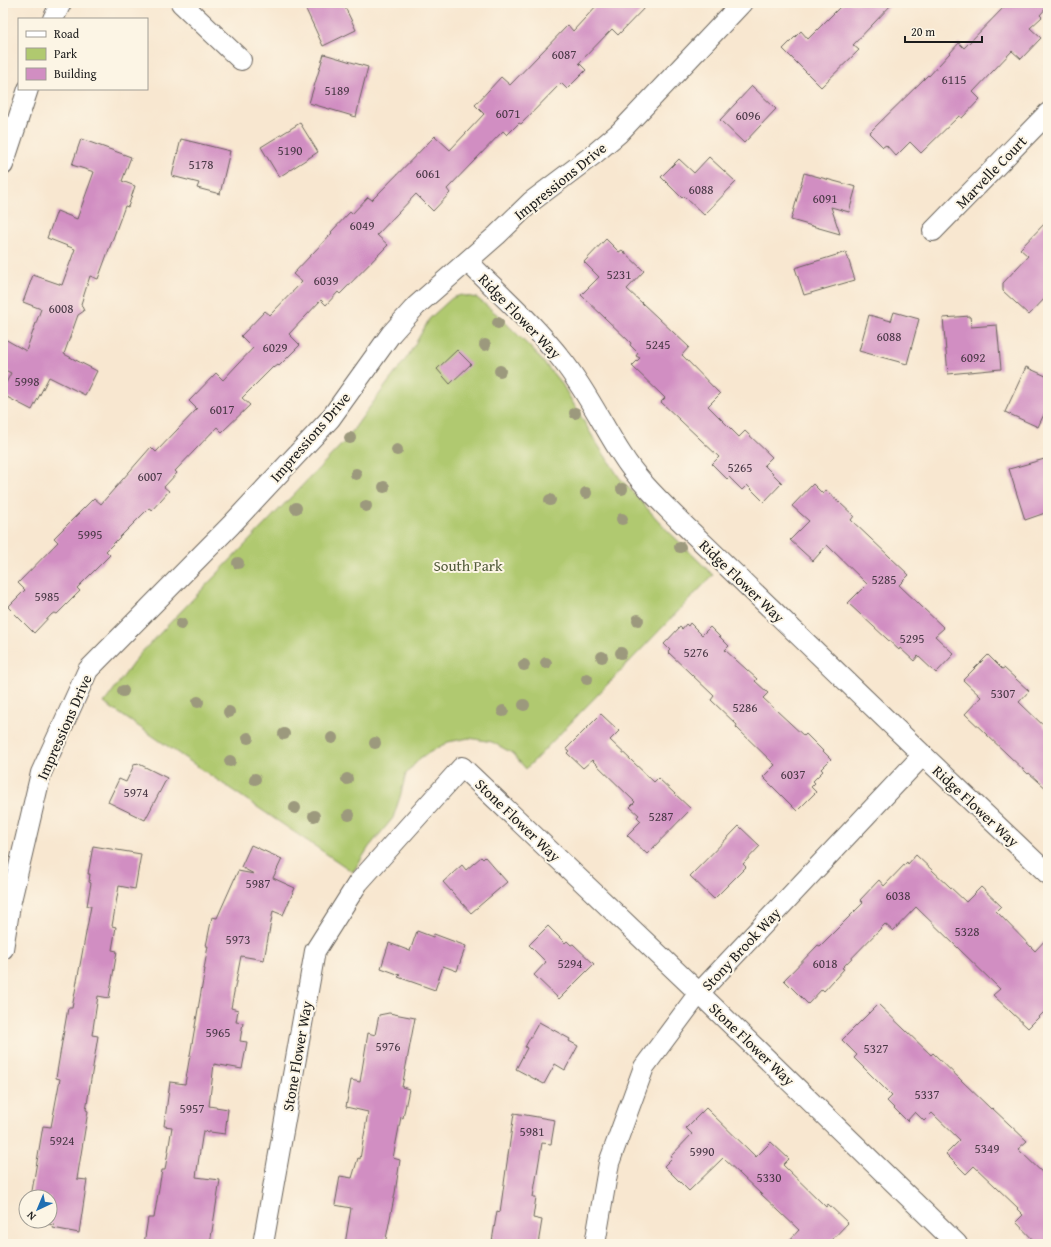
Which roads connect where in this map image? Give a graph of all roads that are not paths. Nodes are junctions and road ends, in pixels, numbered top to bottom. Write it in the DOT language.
graph roads {
  1 [pos="61,3"];
  2 [pos="181,3"];
  3 [pos="742,3"];
  4 [pos="54,18"];
  5 [pos="241,60"];
  6 [pos="28,90"];
  7 [pos="1048,113"];
  8 [pos="3,165"];
  9 [pos="933,231"];
  10 [pos="468,262"];
  11 [pos="922,756"];
  12 [pos="1048,874"];
  13 [pos="7,904"];
  14 [pos="3,948"];
  15 [pos="699,993"];
  16 [pos="263,1244"];
  17 [pos="595,1244"];
  18 [pos="958,1244"];
  1 -- 4 [label="street"];
  2 -- 5 [label="street"];
  3 -- 10 [label="street, Impressions Drive"];
  6 -- 8 [label="street"];
  7 -- 9 [label="street, Marvelle Court"];
  10 -- 11 [label="street, Ridge Flower Way"];
  10 -- 13 [label="street, Impressions Drive"];
  11 -- 12 [label="street, Ridge Flower Way"];
  11 -- 15 [label="street, Stony Brook Way"];
  13 -- 14 [label="street, Impressions Drive"];
  15 -- 16 [label="street, Stone Flower Way"];
  15 -- 17 [label="street, Stony Brook Way"];
  15 -- 18 [label="street, Stone Flower Way"];
}
